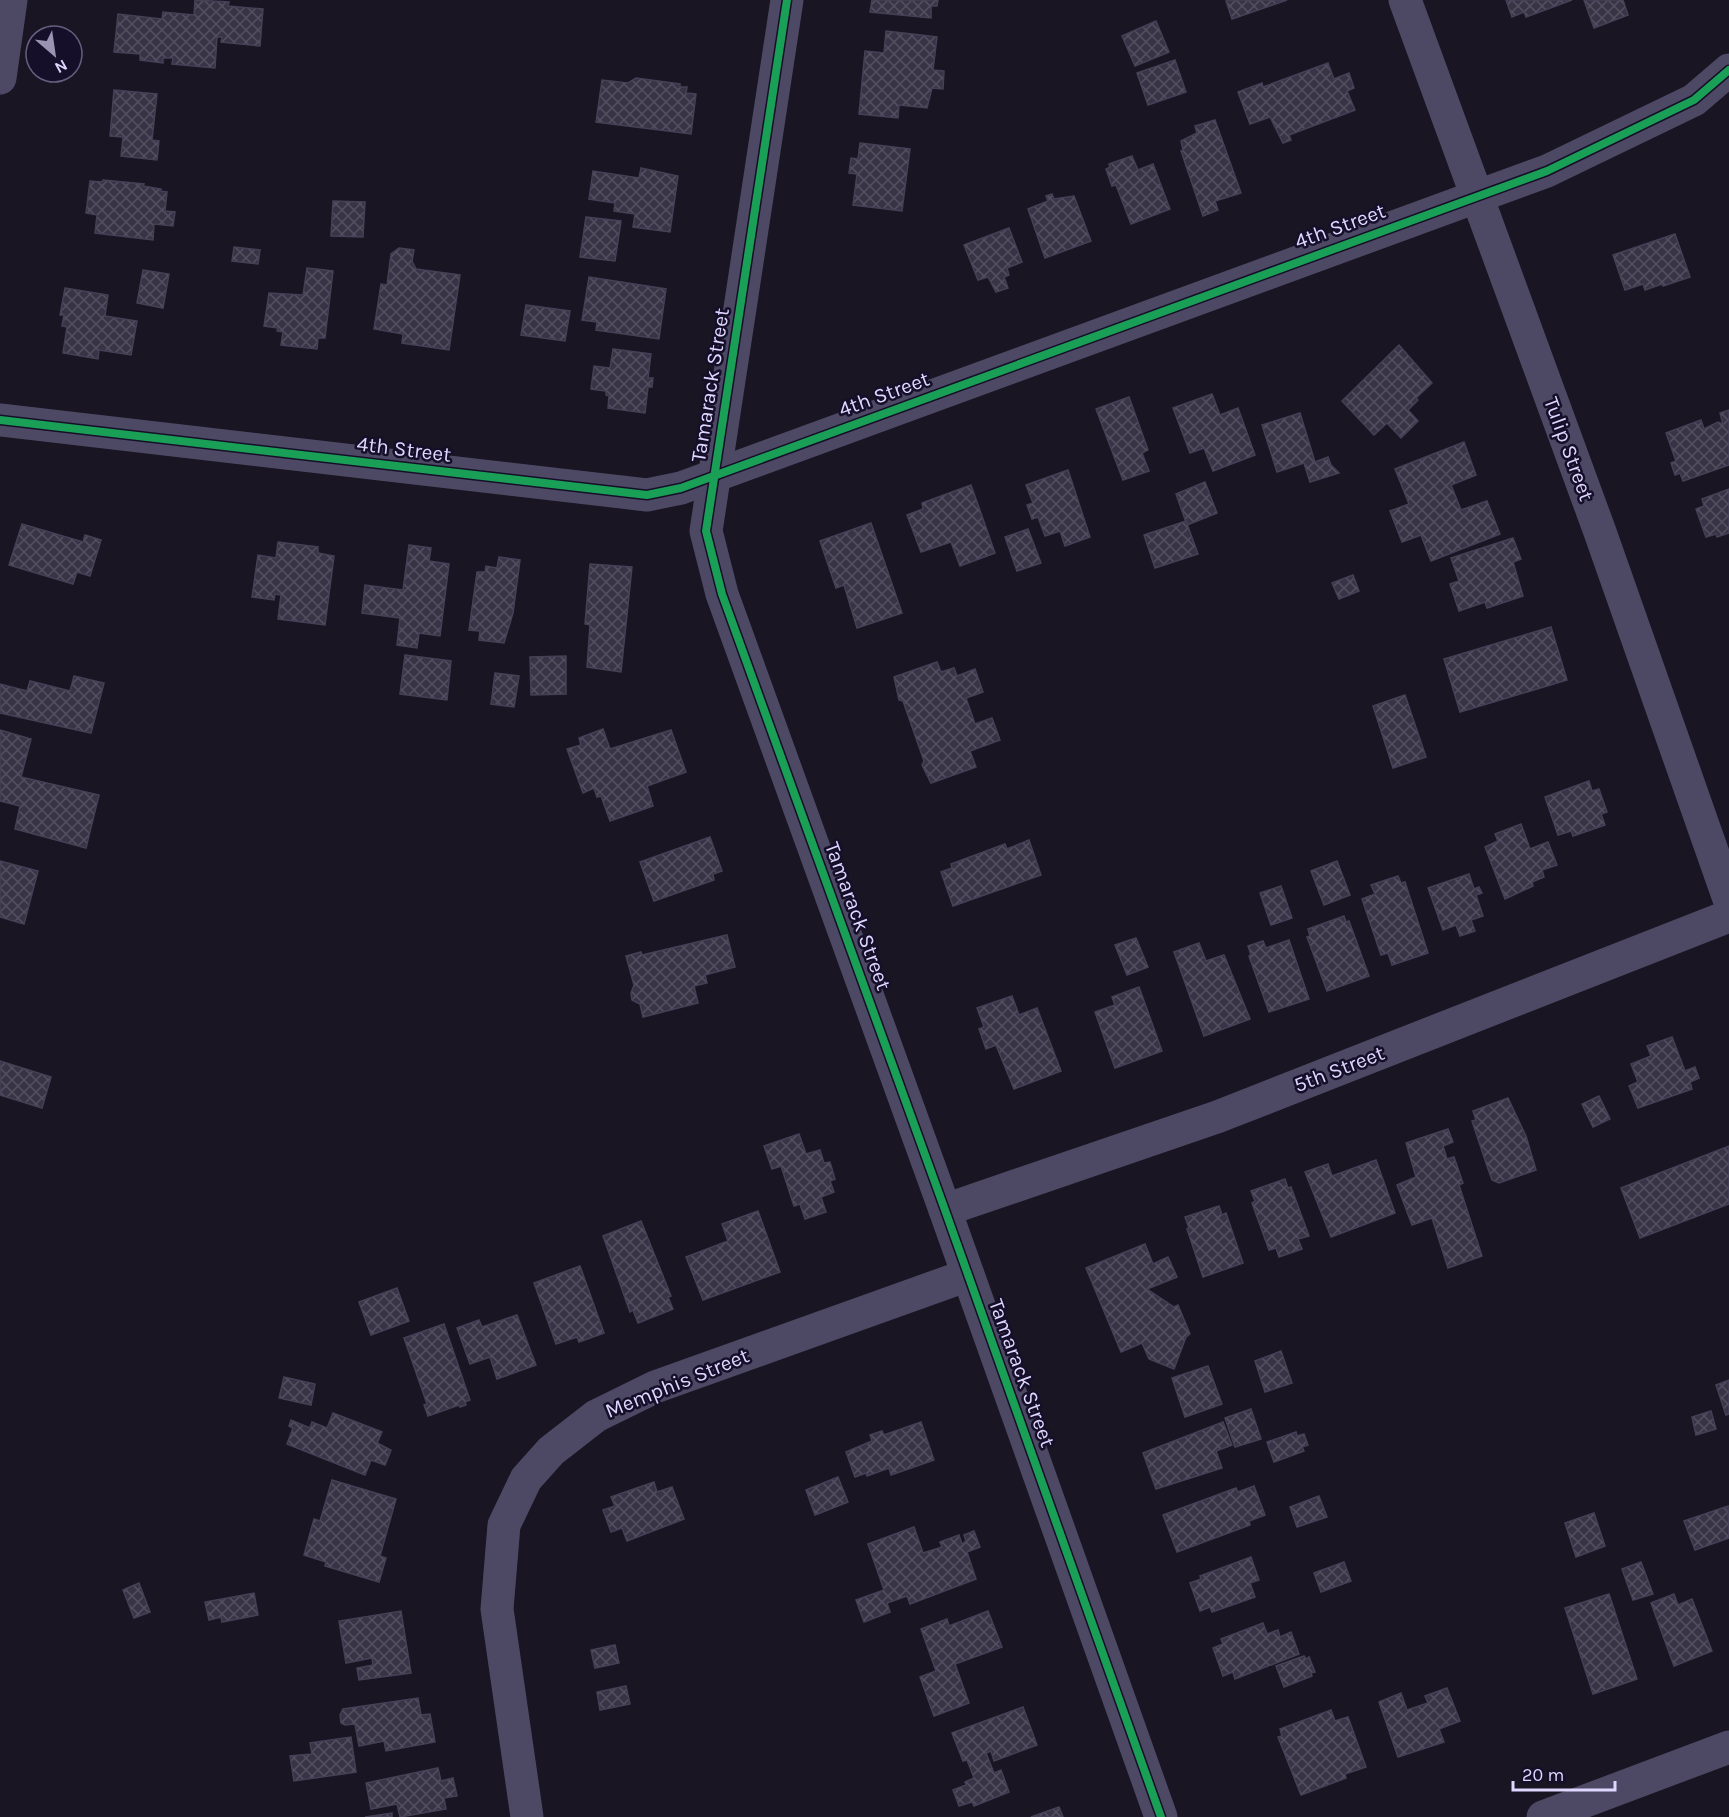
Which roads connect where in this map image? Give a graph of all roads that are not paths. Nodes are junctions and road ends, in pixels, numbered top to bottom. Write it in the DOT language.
graph roads {
  1 [pos="11,0"];
  2 [pos="787,0"];
  3 [pos="1406,0"];
  4 [pos="1729,70"];
  5 [pos="0,78"];
  6 [pos="1478,196"];
  7 [pos="0,420"];
  8 [pos="714,475"];
  9 [pos="1729,899"];
  10 [pos="1729,916"];
  11 [pos="945,1210"];
  12 [pos="968,1275"];
  13 [pos="1729,1747"];
  14 [pos="527,1817"];
  15 [pos="1161,1817"];
  16 [pos="1543,1817"];
  1 -- 5 [label="street"];
  2 -- 8 [label="street, Tamarack Street"];
  3 -- 6 [label="street, Tulip Street"];
  4 -- 6 [label="street, 4th Street"];
  6 -- 8 [label="street, 4th Street"];
  6 -- 9 [label="street, Tulip Street"];
  7 -- 8 [label="street, 4th Street"];
  8 -- 11 [label="street, Tamarack Street"];
  10 -- 11 [label="street, 5th Street"];
  11 -- 12 [label="street, Tamarack Street"];
  12 -- 14 [label="street, Memphis Street"];
  12 -- 15 [label="street, Tamarack Street"];
  13 -- 16 [label="street"];
}
